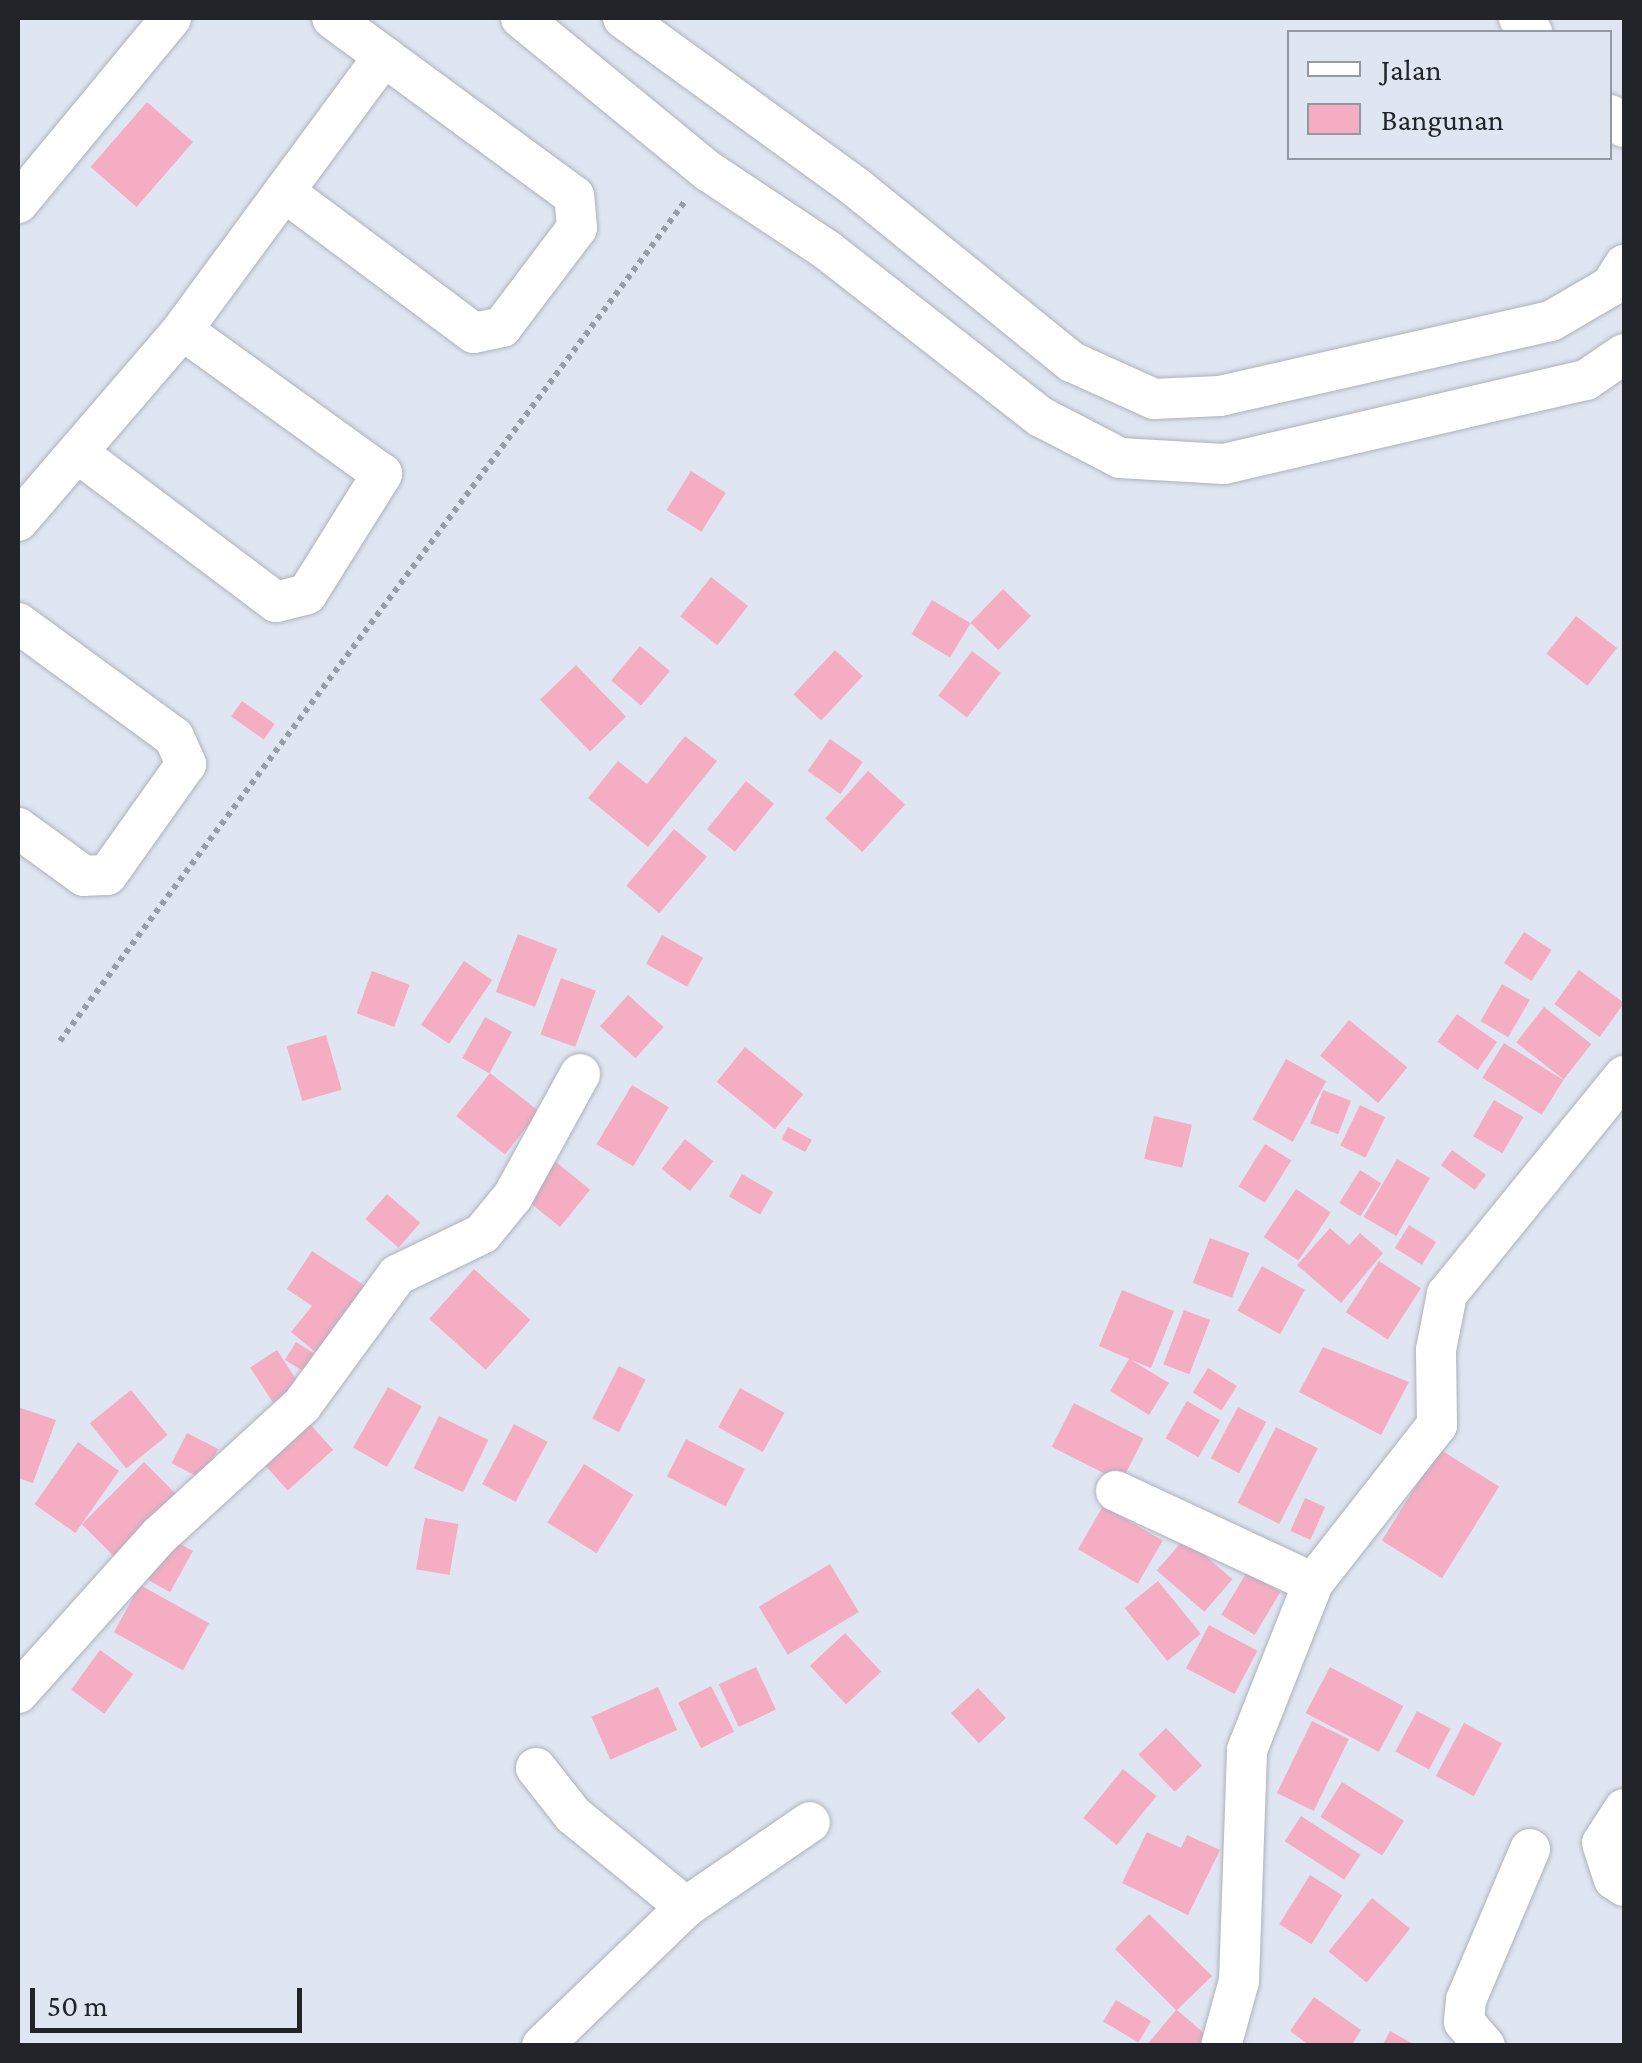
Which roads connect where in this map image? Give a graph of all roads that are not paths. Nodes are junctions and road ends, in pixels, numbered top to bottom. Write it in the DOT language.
graph roads {
  1 [pos="171,18"];
  2 [pos="332,18"];
  3 [pos="521,18"];
  4 [pos="624,18"];
  5 [pos="384,56"];
  6 [pos="286,193"];
  7 [pos="18,203"];
  8 [pos="1624,266"];
  9 [pos="182,330"];
  10 [pos="1624,354"];
  11 [pos="79,454"];
  12 [pos="18,521"];
  13 [pos="18,623"];
  14 [pos="18,828"];
  15 [pos="580,1074"];
  16 [pos="1624,1076"];
  17 [pos="1116,1491"];
  18 [pos="1313,1583"];
  19 [pos="18,1693"];
  20 [pos="536,1768"];
  21 [pos="1624,1809"];
  22 [pos="810,1822"];
  23 [pos="1530,1848"];
  24 [pos="1624,1886"];
  25 [pos="686,1907"];
  26 [pos="560,2039"];
  27 [pos="1221,2046"];
  28 [pos="1485,2046"];
  1 -- 7 [label="street"];
  2 -- 5 [label="street"];
  3 -- 10 [label="street"];
  4 -- 8 [label="street"];
  5 -- 6 [label="street"];
  5 -- 6 [label="street"];
  6 -- 9 [label="street"];
  9 -- 11 [label="street"];
  9 -- 11 [label="street"];
  11 -- 12 [label="street"];
  13 -- 14 [label="street"];
  15 -- 19 [label="street"];
  16 -- 18 [label="street"];
  17 -- 18 [label="street"];
  18 -- 27 [label="street"];
  20 -- 25 [label="street"];
  21 -- 24 [label="street"];
  22 -- 25 [label="street"];
  23 -- 28 [label="street"];
  25 -- 26 [label="street"];
}
